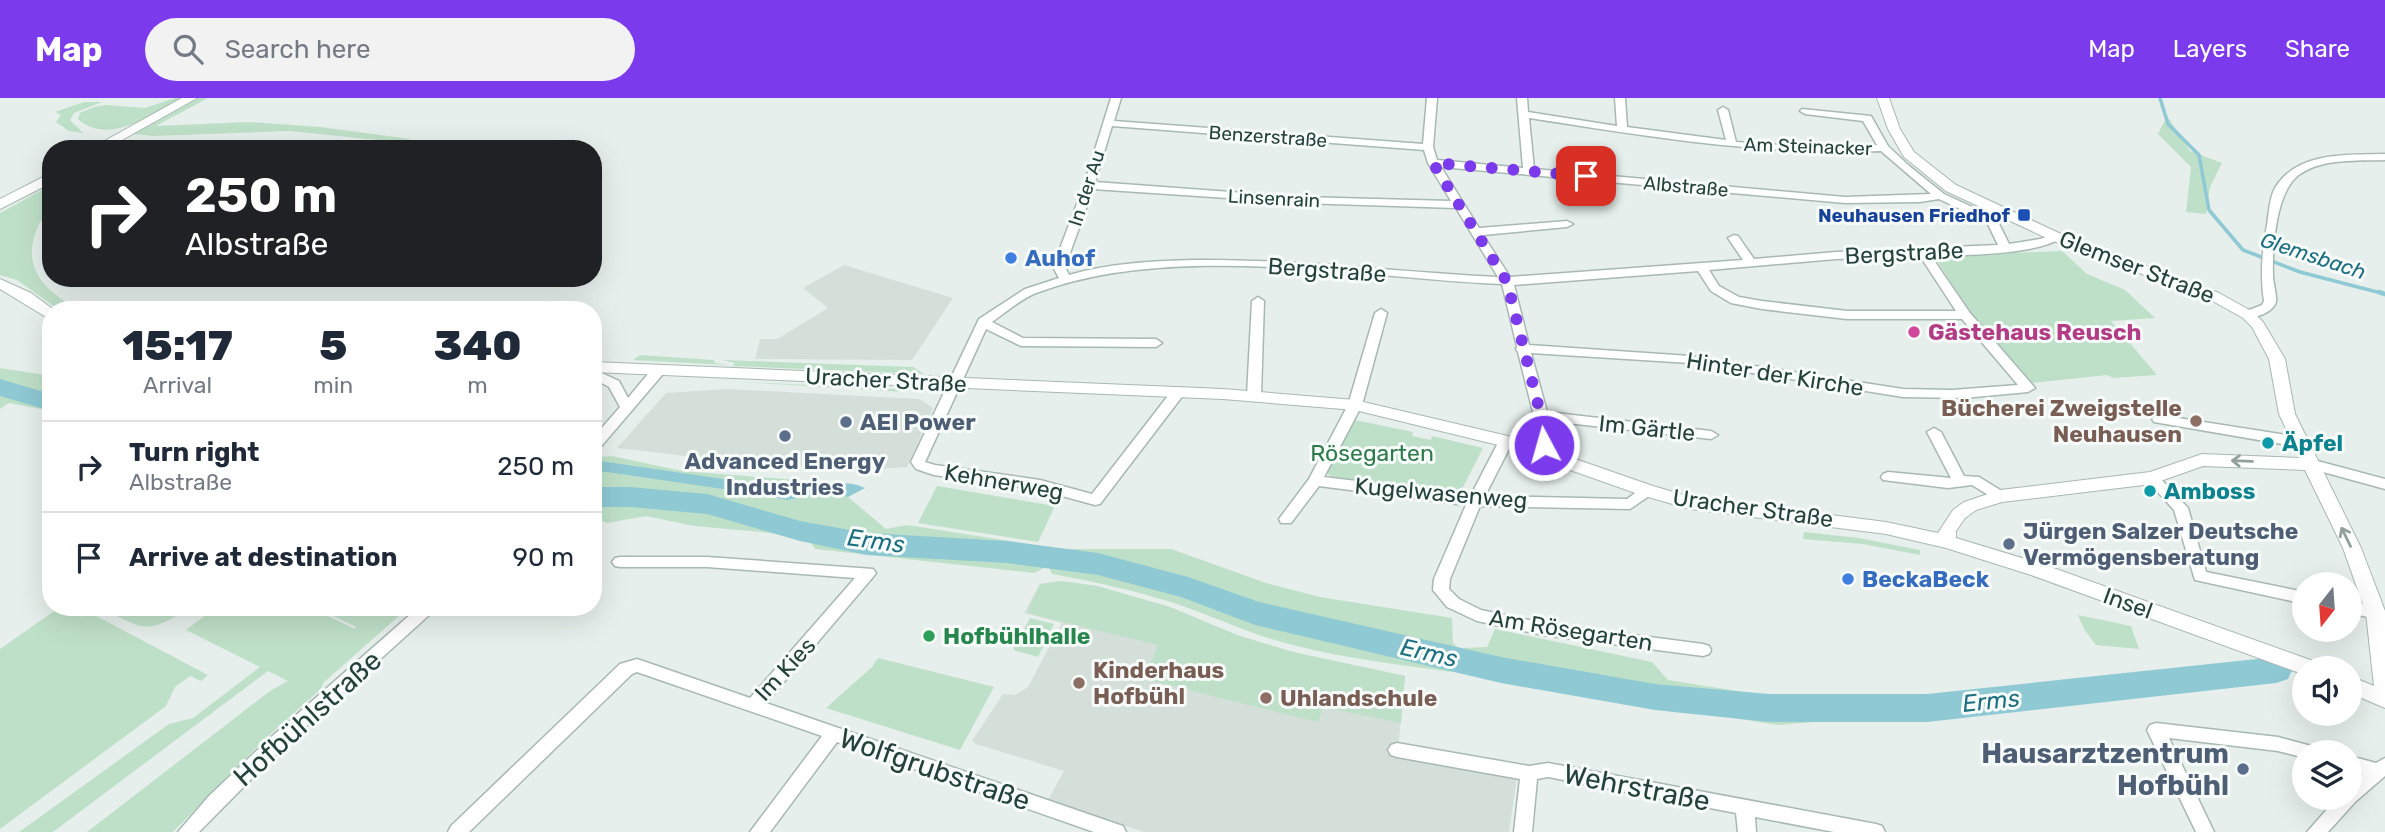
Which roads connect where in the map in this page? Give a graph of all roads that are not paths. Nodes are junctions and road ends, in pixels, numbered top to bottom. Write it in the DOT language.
graph roads {
  1 [pos="191,98"];
  2 [pos="1116,98"];
  3 [pos="1432,98"];
  4 [pos="1522,98"];
  5 [pos="1620,98"];
  6 [pos="1883,98"];
  7 [pos="1723,110"];
  8 [pos="1805,111"];
  9 [pos="1523,114"];
  10 [pos="1107,123"];
  11 [pos="1622,129"];
  12 [pos="111,140"];
  13 [pos="1732,144"];
  14 [pos="1428,147"];
  15 [pos="1884,148"];
  16 [pos="2385,157"];
  17 [pos="1433,163"];
  18 [pos="1529,171"];
  19 [pos="42,182"];
  20 [pos="1089,186"];
  21 [pos="1940,196"];
  22 [pos="0,205"];
  23 [pos="1460,205"];
  24 [pos="1567,224"];
  25 [pos="1478,232"];
  26 [pos="2056,237"];
  27 [pos="1734,238"];
  28 [pos="2005,247"];
  29 [pos="1923,252"];
  30 [pos="1751,262"];
  31 [pos="1702,268"];
  32 [pos="1064,277"];
  33 [pos="1507,282"];
  34 [pos="0,283"];
  35 [pos="1258,301"];
  36 [pos="42,308"];
  37 [pos="1381,313"];
  38 [pos="1965,315"];
  39 [pos="2248,315"];
  40 [pos="983,322"];
  41 [pos="1156,343"];
  42 [pos="1522,349"];
  43 [pos="602,368"];
  44 [pos="658,371"];
  45 [pos="602,378"];
  46 [pos="955,383"];
  47 [pos="1179,391"];
  48 [pos="1254,395"];
  49 [pos="1355,405"];
  50 [pos="627,408"];
  51 [pos="1541,416"];
  52 [pos="2159,419"];
  53 [pos="1934,432"];
  54 [pos="1711,435"];
  55 [pos="602,437"];
  56 [pos="1506,441"];
  57 [pos="2299,442"];
  58 [pos="1541,452"];
  59 [pos="2310,464"];
  60 [pos="1888,477"];
  61 [pos="2152,478"];
  62 [pos="1315,481"];
  63 [pos="1959,482"];
  64 [pos="2385,484"];
  65 [pos="1647,491"];
  66 [pos="2000,496"];
  67 [pos="1475,500"];
  68 [pos="1286,519"];
  69 [pos="1947,542"];
  70 [pos="620,562"];
  71 [pos="2292,595"];
  72 [pos="2362,613"];
  73 [pos="420,616"];
  74 [pos="2380,622"];
  75 [pos="1703,650"];
  76 [pos="2292,662"];
  77 [pos="2362,689"];
  78 [pos="2385,698"];
  79 [pos="753,706"];
  80 [pos="834,733"];
  81 [pos="2292,748"];
  82 [pos="1397,750"];
  83 [pos="2362,765"];
  84 [pos="2380,767"];
  85 [pos="1528,773"];
  86 [pos="2362,784"];
  87 [pos="1745,808"];
  88 [pos="2337,810"];
  89 [pos="187,832"];
  90 [pos="457,832"];
  91 [pos="759,832"];
  92 [pos="1117,832"];
  93 [pos="1523,832"];
  94 [pos="1747,832"];
  95 [pos="1877,832"];
  96 [pos="2205,832"];
  97 [pos="2316,832"];
  1 -- 12 [label="street"];
  2 -- 10 [label="street, In der Au"];
  3 -- 14 [label="street"];
  4 -- 9 [label="street"];
  5 -- 11 [label="street"];
  6 -- 26 [label="street, Glemser Straße"];
  7 -- 13 [label="street, Am Steinacker"];
  8 -- 15 [label="street, Am Steinacker"];
  9 -- 11 [label="street, Am Steinacker"];
  9 -- 18 [label="street"];
  10 -- 14 [label="street, Benzerstraße"];
  10 -- 20 [label="street, In der Au"];
  11 -- 13 [label="street, Am Steinacker"];
  13 -- 15 [label="street, Am Steinacker"];
  14 -- 17 [label="street"];
  15 -- 21 [label="street, Am Steinacker"];
  16 -- 39 [label="street"];
  17 -- 18 [label="street, Albstraße"];
  17 -- 23 [label="street"];
  18 -- 21 [label="street, Albstraße"];
  19 -- 22 [label="street"];
  20 -- 23 [label="street, Linsenrain"];
  20 -- 32 [label="street, In der Au"];
  21 -- 28 [label="street, Am Steinacker"];
  23 -- 25 [label="street"];
  24 -- 25 [label="street"];
  25 -- 33 [label="street"];
  26 -- 28 [label="street, Bergstraße"];
  26 -- 39 [label="street, Glemser Straße"];
  27 -- 30 [label="street"];
  28 -- 29 [label="street, Bergstraße"];
  29 -- 30 [label="street, Bergstraße"];
  29 -- 38 [label="street"];
  30 -- 31 [label="street, Bergstraße"];
  31 -- 33 [label="street, Bergstraße"];
  31 -- 38 [label="street"];
  32 -- 33 [label="street, Bergstraße"];
  32 -- 40 [label="street, Bergstraße"];
  33 -- 42 [label="street"];
  34 -- 36 [label="street"];
  35 -- 48 [label="street"];
  37 -- 49 [label="street, Kugelwasenweg"];
  38 -- 42 [label="street, Hinter der Kirche"];
  39 -- 57 [label="street, Glemser Straße"];
  40 -- 41 [label="street"];
  40 -- 46 [label="street, Bergstraße"];
  42 -- 51 [label="street"];
  43 -- 44 [label="street, Uracher Straße"];
  44 -- 46 [label="street, Uracher Straße"];
  44 -- 50 [label="street"];
  45 -- 50 [label="street"];
  46 -- 47 [label="street, Uracher Straße"];
  46 -- 47 [label="street, Kehnerweg"];
  47 -- 48 [label="street, Uracher Straße"];
  48 -- 49 [label="street, Uracher Straße"];
  49 -- 56 [label="street, Uracher Straße"];
  49 -- 62 [label="street, Kugelwasenweg"];
  50 -- 55 [label="street"];
  51 -- 54 [label="street, Im Gärtle"];
  51 -- 58 [label="street"];
  52 -- 57 [label="street"];
  53 -- 63 [label="street"];
  56 -- 58 [label="street, Uracher Straße"];
  56 -- 67 [label="street, Am Rösegarten"];
  57 -- 59 [label="street, Glemser Straße"];
  58 -- 65 [label="street, Uracher Straße"];
  59 -- 61 [label="street, one-way"];
  59 -- 64 [label="street"];
  74 -- 59 [label="street, Glemser Straße, one-way"];
  60 -- 63 [label="street"];
  61 -- 66 [label="street"];
  61 -- 71 [label="street"];
  62 -- 67 [label="street, Kugelwasenweg"];
  62 -- 68 [label="street, Kugelwasenweg"];
  63 -- 66 [label="street"];
  65 -- 67 [label="street, Kugelwasenweg"];
  65 -- 69 [label="street, Uracher Straße"];
  66 -- 69 [label="street"];
  67 -- 75 [label="street, Am Rösegarten"];
  69 -- 76 [label="street, Insel"];
  70 -- 79 [label="street, Im Kies"];
  72 -- 74 [label="street"];
  73 -- 89 [label="street, Hofbühlstraße"];
  74 -- 78 [label="street, Glemser Straße"];
  77 -- 78 [label="street"];
  79 -- 80 [label="street, Wolfgrubstraße"];
  79 -- 90 [label="street, Im Kies"];
  80 -- 91 [label="street"];
  80 -- 92 [label="street, Wolfgrubstraße"];
  81 -- 96 [label="street"];
  82 -- 85 [label="street, Wehrstraße"];
  83 -- 84 [label="street"];
  84 -- 86 [label="street"];
  85 -- 87 [label="street, Wehrstraße"];
  85 -- 93 [label="street"];
  87 -- 94 [label="street"];
  87 -- 95 [label="street, Wehrstraße"];
  88 -- 97 [label="street"];
}
